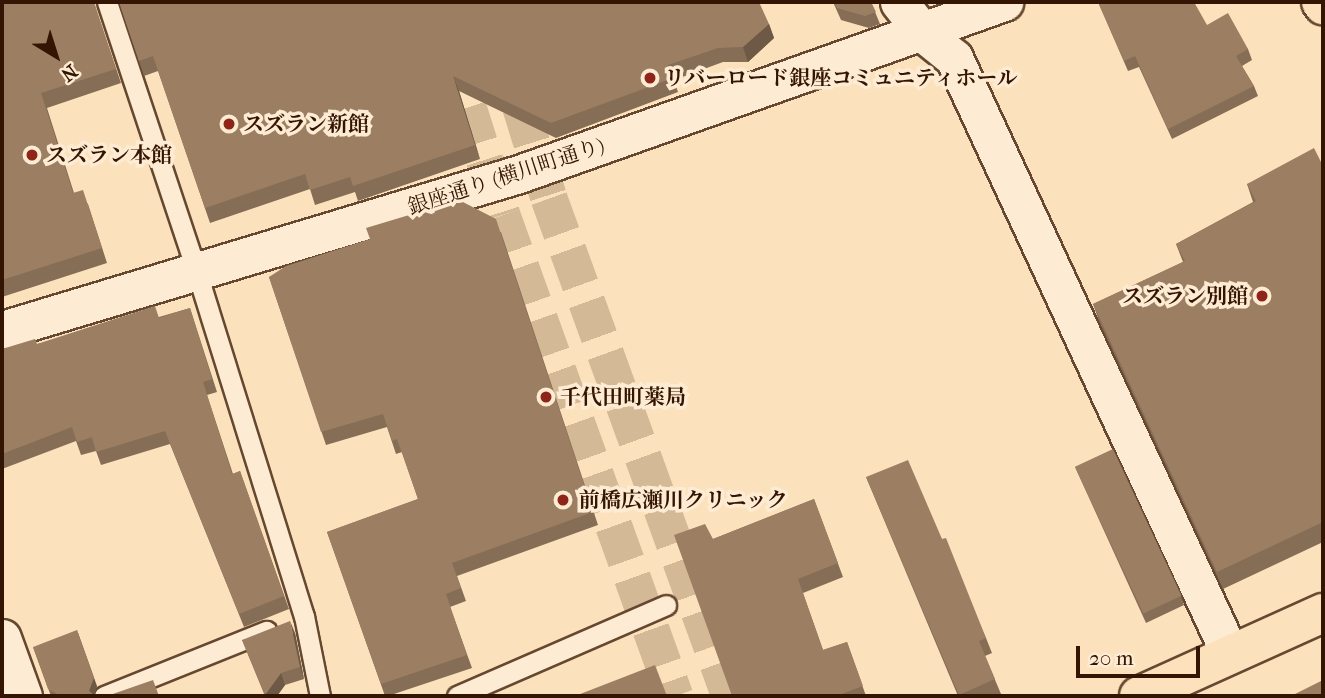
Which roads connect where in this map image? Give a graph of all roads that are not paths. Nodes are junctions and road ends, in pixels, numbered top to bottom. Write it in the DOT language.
graph roads {
  1 [pos="107,2"];
  2 [pos="899,2"];
  3 [pos="1004,2"];
  4 [pos="923,33"];
  5 [pos="197,272"];
  6 [pos="2,330"];
  7 [pos="666,605"];
  8 [pos="1323,613"];
  9 [pos="304,616"];
  10 [pos="1230,654"];
  11 [pos="1178,688"];
  12 [pos="104,696"];
  13 [pos="320,696"];
  14 [pos="457,696"];
  15 [pos="1139,696"];
  1 -- 5 [label="lane"];
  2 -- 4 [label="street"];
  3 -- 4 [label="street, 銀座通り (横川町通り)"];
  4 -- 5 [label="street, 銀座通り (横川町通り)"];
  4 -- 10 [label="street"];
  5 -- 6 [label="street, 銀座通り (横川町通り)"];
  5 -- 9 [label="lane"];
  7 -- 14 [label="lane"];
  8 -- 10 [label="main road"];
  9 -- 12 [label="lane"];
  9 -- 13 [label="lane"];
  10 -- 11 [label="main road"];
  11 -- 15 [label="main road"];
}
